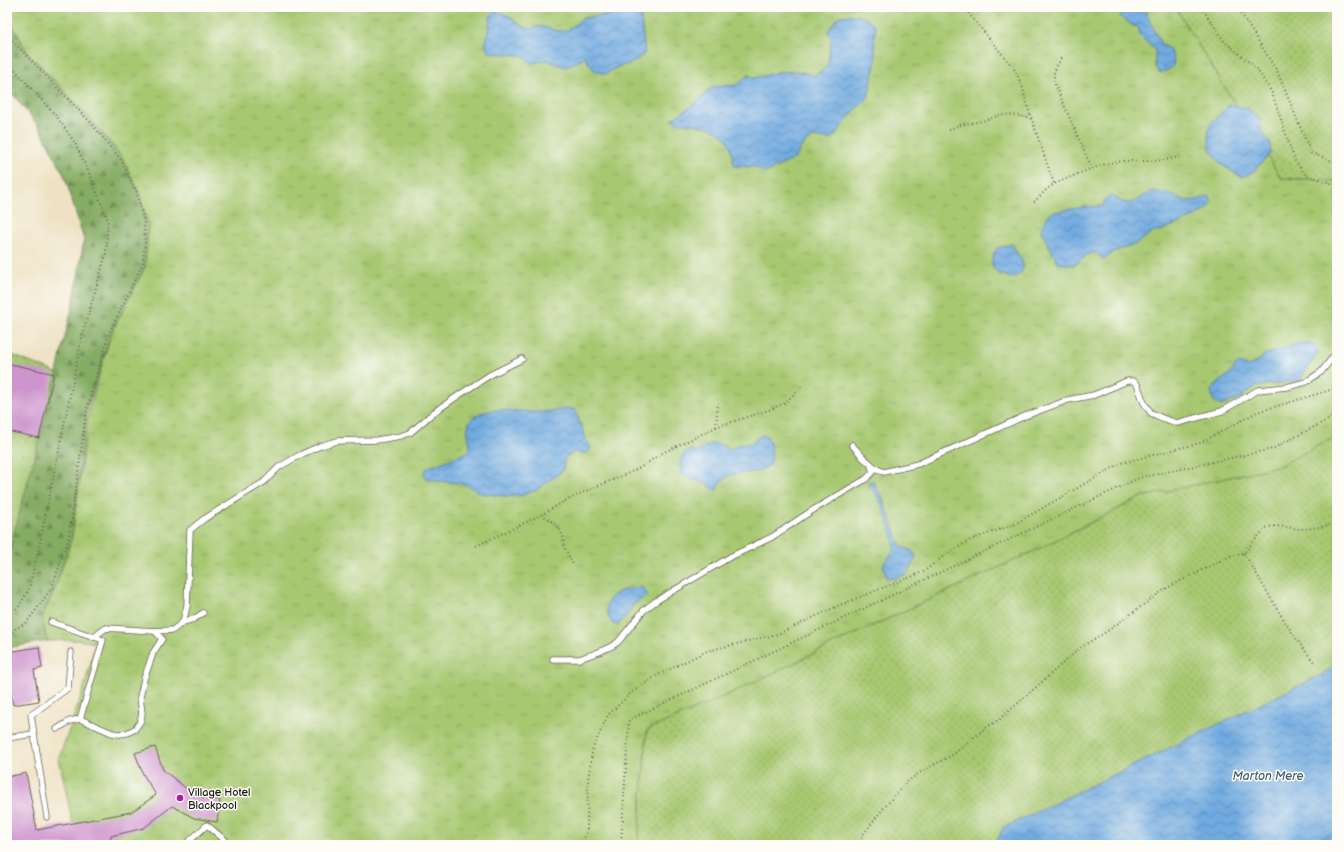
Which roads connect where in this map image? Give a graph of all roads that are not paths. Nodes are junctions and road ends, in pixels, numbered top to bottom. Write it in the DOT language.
graph roads {
  1 [pos="1337,352"];
  2 [pos="522,359"];
  3 [pos="852,445"];
  4 [pos="861,456"];
  5 [pos="203,613"];
  6 [pos="51,622"];
  7 [pos="183,622"];
  8 [pos="155,631"];
  9 [pos="94,636"];
  10 [pos="71,652"];
  11 [pos="553,659"];
  12 [pos="80,719"];
  13 [pos="57,729"];
  14 [pos="33,734"];
  15 [pos="7,738"];
  16 [pos="47,817"];
  17 [pos="226,841"];
  18 [pos="185,845"];
  1 -- 4 [label="lane"];
  2 -- 7 [label="lane"];
  3 -- 4 [label="lane"];
  4 -- 11 [label="lane"];
  5 -- 7 [label="lane"];
  6 -- 9 [label="lane"];
  7 -- 8 [label="lane"];
  8 -- 9 [label="lane"];
  8 -- 12 [label="lane"];
  9 -- 12 [label="lane"];
  10 -- 14 [label="lane"];
  12 -- 13 [label="lane"];
  14 -- 15 [label="lane"];
  14 -- 16 [label="lane"];
  17 -- 18 [label="lane"];
}
